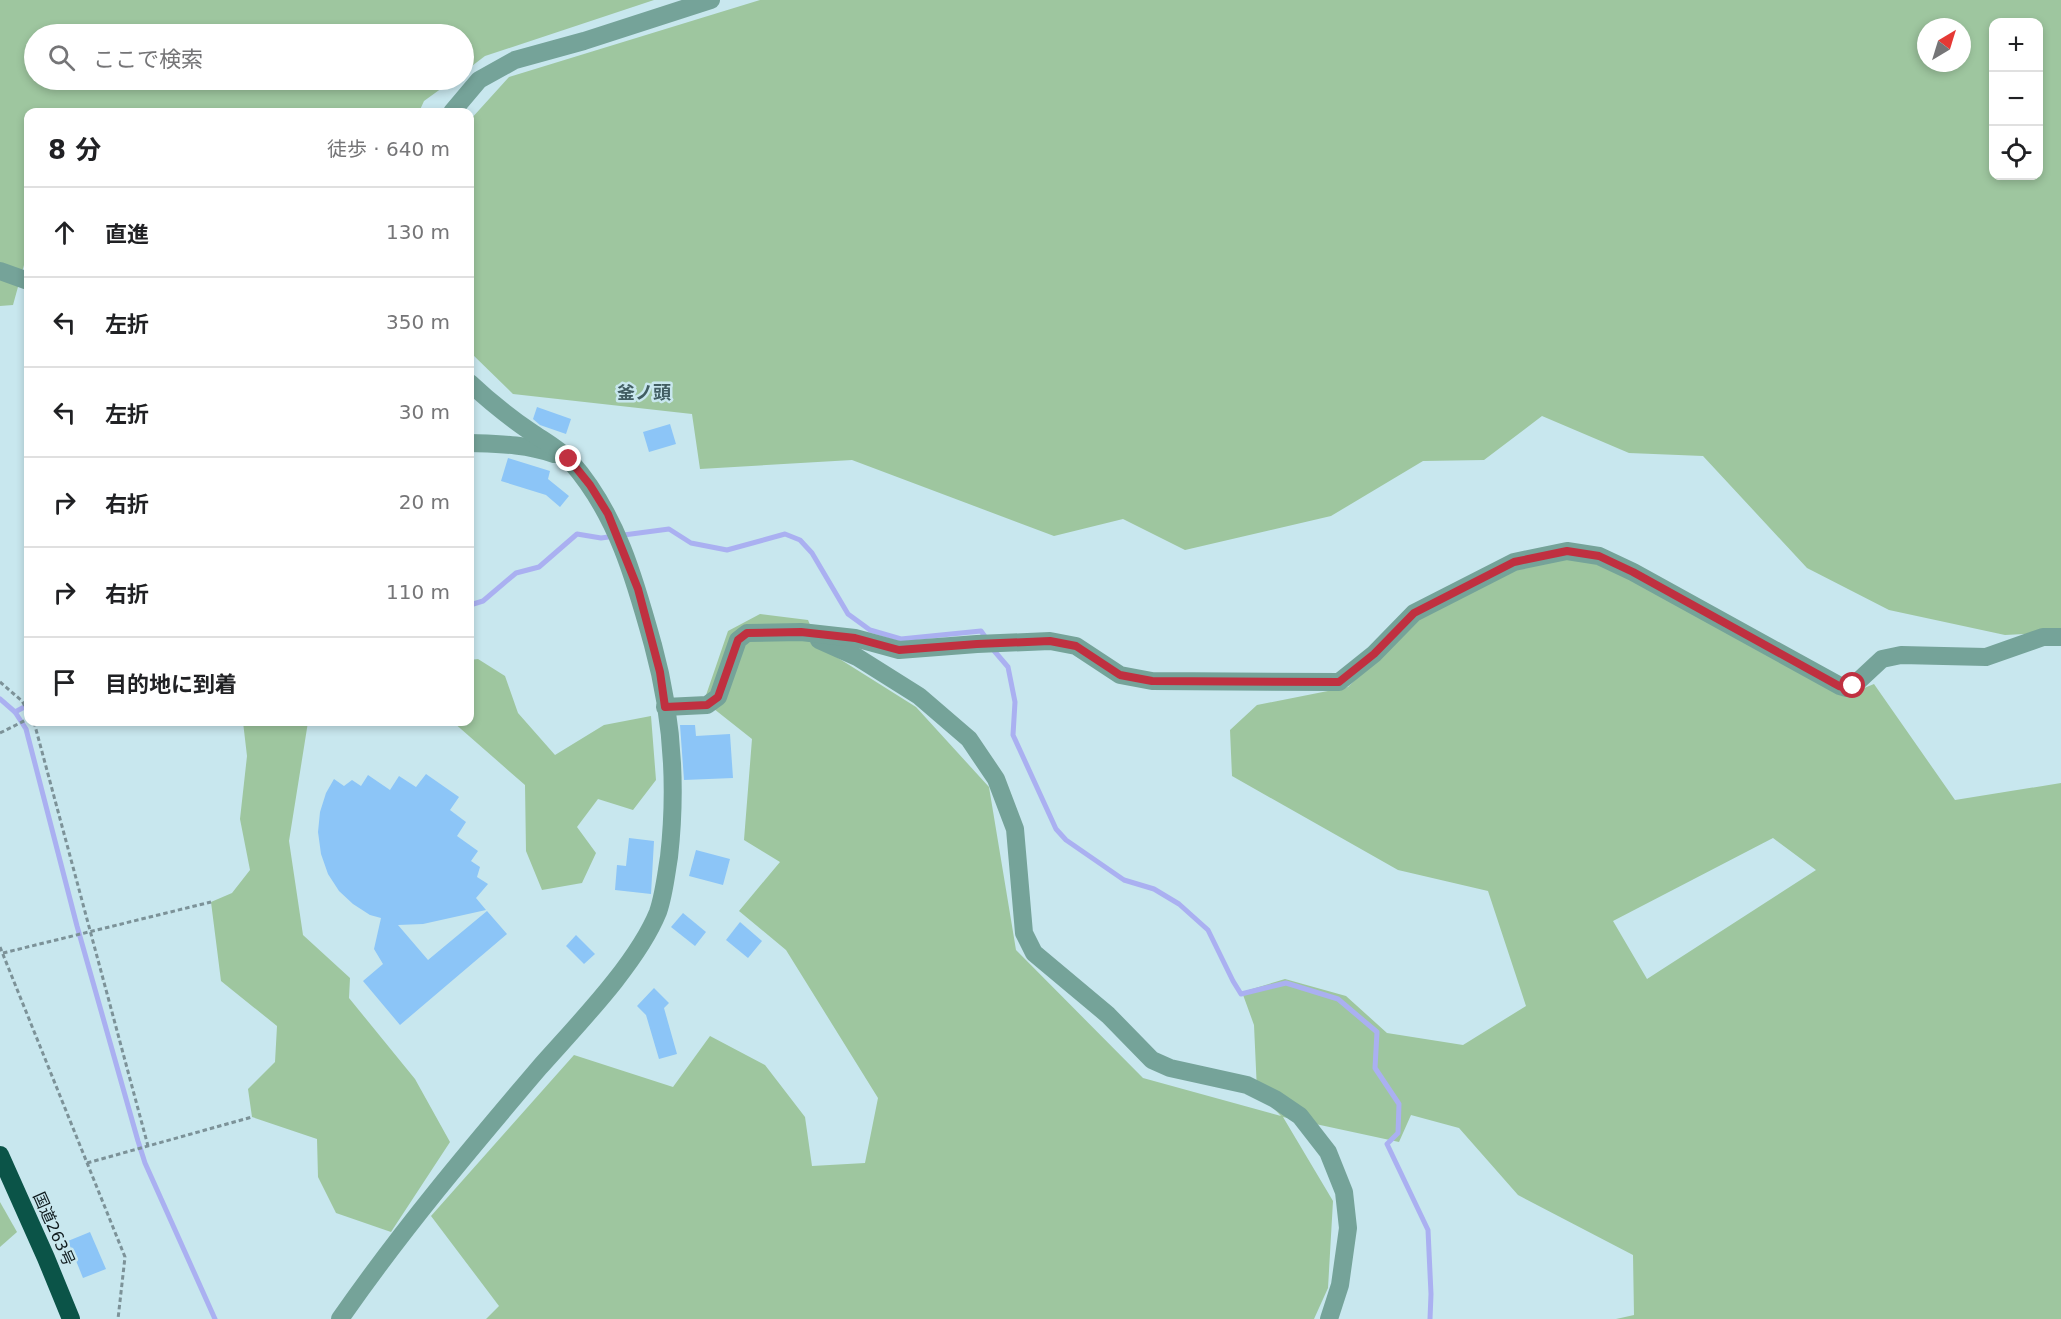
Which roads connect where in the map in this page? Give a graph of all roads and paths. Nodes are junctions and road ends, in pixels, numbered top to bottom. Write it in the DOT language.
graph roads {
  1 [pos="711,0"];
  2 [pos="474,87"];
  3 [pos="471,90"];
  4 [pos="456,108"];
  5 [pos="0,271"];
  6 [pos="24,280"];
  7 [pos="474,387"];
  8 [pos="474,444"];
  9 [pos="569,459"];
  10 [pos="801,632"];
  11 [pos="2061,637"];
  12 [pos="0,682"];
  13 [pos="24,704"];
  14 [pos="665,707"];
  15 [pos="24,721"];
  16 [pos="35,726"];
  17 [pos="0,734"];
  18 [pos="212,902"];
  19 [pos="92,932"];
  20 [pos="0,947"];
  21 [pos="3,953"];
  22 [pos="252,1117"];
  23 [pos="148,1146"];
  24 [pos="0,1155"];
  25 [pos="87,1163"];
  26 [pos="71,1319"];
  27 [pos="118,1319"];
  28 [pos="340,1319"];
  29 [pos="1329,1319"];
  1 -- 2 [label="street"];
  3 -- 4 [label="street"];
  5 -- 6 [label="street"];
  7 -- 9 [label="street"];
  8 -- 9 [label="street"];
  9 -- 14 [label="street"];
  10 -- 11 [label="street"];
  10 -- 14 [label="street"];
  10 -- 29 [label="street"];
  12 -- 13 [label="path"];
  14 -- 28 [label="street"];
  15 -- 17 [label="path"];
  16 -- 19 [label="path"];
  18 -- 19 [label="path"];
  19 -- 21 [label="path"];
  19 -- 23 [label="path"];
  20 -- 21 [label="path"];
  21 -- 25 [label="path"];
  22 -- 23 [label="path"];
  23 -- 25 [label="path"];
  24 -- 26 [label="highway, 国道263号"];
  25 -- 27 [label="path"];
}
